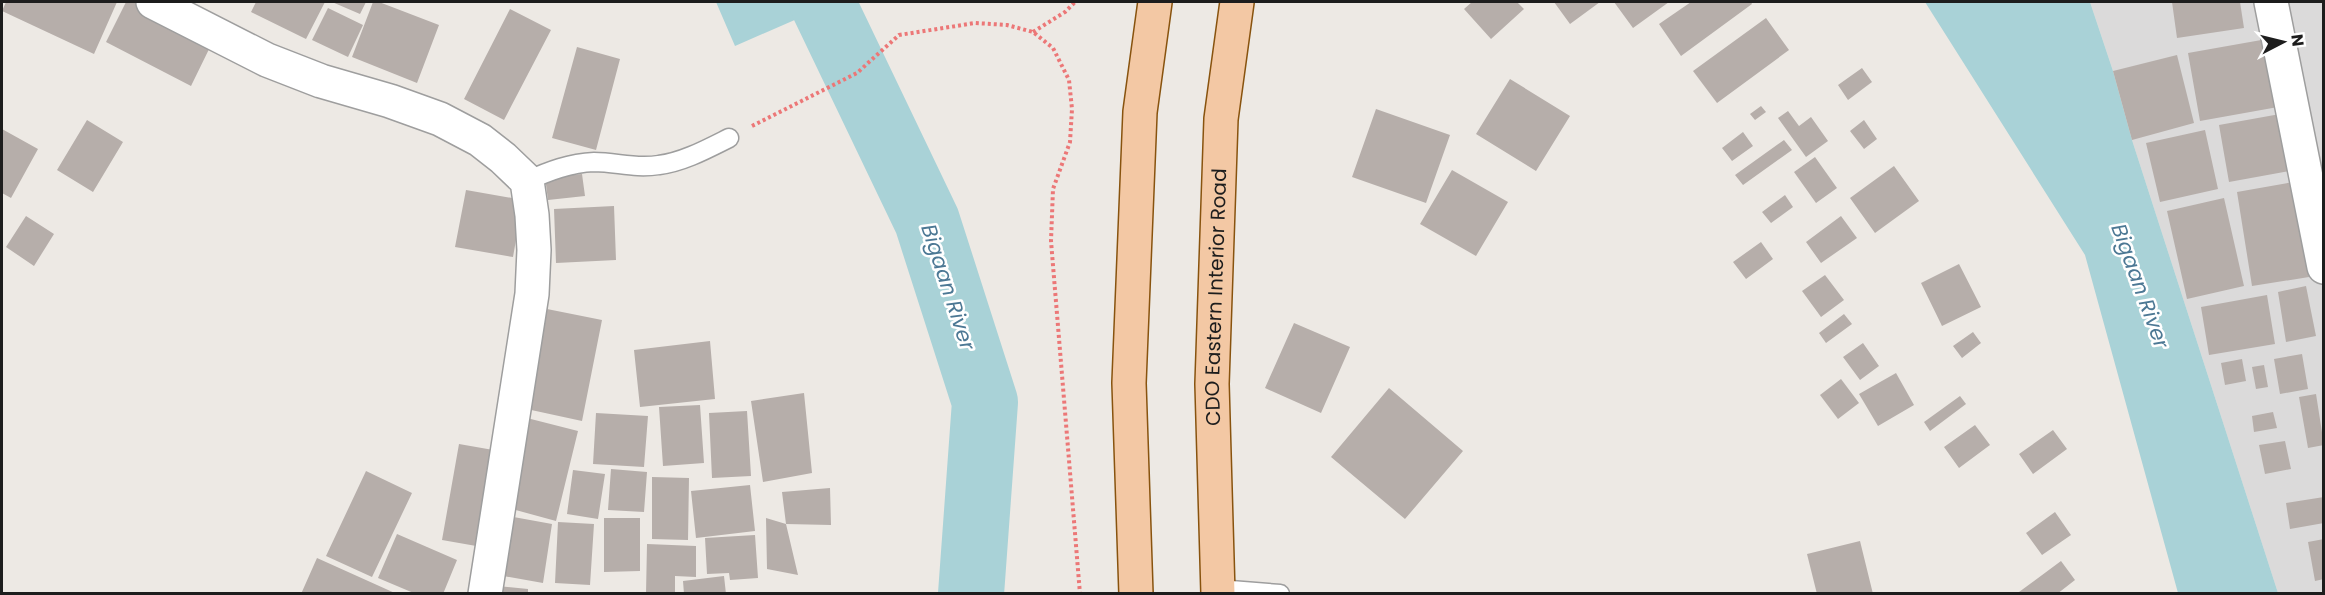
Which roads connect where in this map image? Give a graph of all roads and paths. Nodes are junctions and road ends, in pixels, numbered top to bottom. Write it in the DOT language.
graph roads {
  1 [pos="153,2"];
  2 [pos="1075,2"];
  3 [pos="1155,2"];
  4 [pos="1237,2"];
  5 [pos="2271,2"];
  6 [pos="1034,32"];
  7 [pos="729,138"];
  8 [pos="527,181"];
  9 [pos="2324,267"];
  10 [pos="1218,592"];
  11 [pos="485,594"];
  12 [pos="1080,594"];
  13 [pos="1136,594"];
  14 [pos="1280,594"];
  1 -- 8 [label="street"];
  2 -- 6 [label="path"];
  3 -- 13 [label="main road"];
  4 -- 10 [label="main road, CDO Eastern Interior Road"];
  5 -- 9 [label="street"];
  6 -- 7 [label="path"];
  6 -- 12 [label="path"];
  7 -- 8 [label="lane"];
  8 -- 11 [label="street"];
  10 -- 14 [label="lane"];
}
